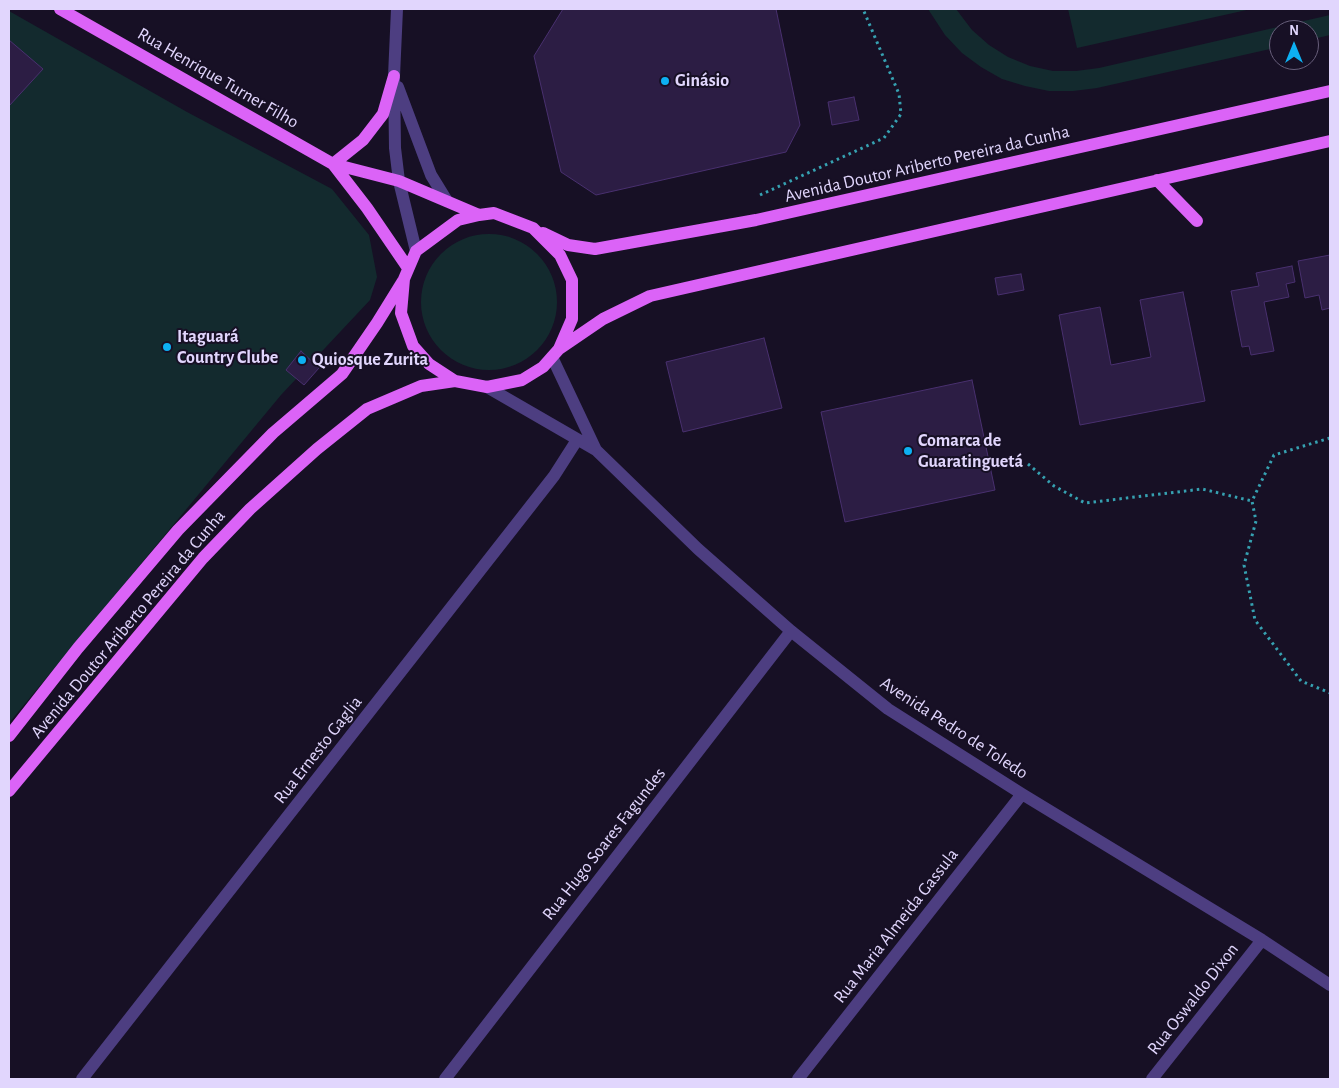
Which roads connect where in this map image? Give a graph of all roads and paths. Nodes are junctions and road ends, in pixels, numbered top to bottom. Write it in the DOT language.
graph roads {
  1 [pos="60,9"];
  2 [pos="397,9"];
  3 [pos="863,9"];
  4 [pos="394,76"];
  5 [pos="1330,91"];
  6 [pos="1330,141"];
  7 [pos="332,164"];
  8 [pos="1157,180"];
  9 [pos="399,181"];
  10 [pos="760,195"];
  11 [pos="447,201"];
  12 [pos="479,215"];
  13 [pos="1197,221"];
  14 [pos="533,228"];
  15 [pos="416,251"];
  16 [pos="406,274"];
  17 [pos="555,353"];
  18 [pos="455,381"];
  19 [pos="488,387"];
  20 [pos="1330,438"];
  21 [pos="577,440"];
  22 [pos="596,450"];
  23 [pos="1028,464"];
  24 [pos="1252,500"];
  25 [pos="791,631"];
  26 [pos="1330,693"];
  27 [pos="9,736"];
  28 [pos="9,792"];
  29 [pos="1022,794"];
  30 [pos="1262,940"];
  31 [pos="1330,985"];
  32 [pos="82,1079"];
  33 [pos="445,1079"];
  34 [pos="798,1079"];
  35 [pos="1152,1079"];
  1 -- 7 [label="main road, Rua Henrique Turner Filho"];
  2 -- 4 [label="street"];
  3 -- 10 [label="path"];
  4 -- 7 [label="main road"];
  4 -- 9 [label="street"];
  4 -- 11 [label="street"];
  5 -- 14 [label="main road, Avenida Doutor Ariberto Pereira da Cunha"];
  6 -- 8 [label="main road"];
  7 -- 9 [label="main road, Rua Henrique Turner Filho"];
  7 -- 16 [label="main road, Rua Henrique Turner Filho"];
  8 -- 13 [label="main road"];
  8 -- 17 [label="main road"];
  9 -- 11 [label="main road, Rua Henrique Turner Filho"];
  9 -- 15 [label="street"];
  11 -- 12 [label="main road, Rua Henrique Turner Filho"];
  12 -- 14 [label="main road"];
  12 -- 15 [label="main road"];
  14 -- 17 [label="main road"];
  15 -- 16 [label="main road"];
  16 -- 18 [label="main road"];
  16 -- 27 [label="main road, Avenida Doutor Ariberto Pereira da Cunha"];
  17 -- 19 [label="main road"];
  17 -- 22 [label="street, Avenida Pedro de Toledo"];
  18 -- 19 [label="main road"];
  18 -- 28 [label="main road, Avenida Doutor Ariberto Pereira da Cunha"];
  19 -- 21 [label="street, Avenida Pedro de Toledo"];
  20 -- 24 [label="path"];
  21 -- 22 [label="street, Avenida Pedro de Toledo"];
  21 -- 32 [label="street, Rua Ernesto Gaglia"];
  22 -- 25 [label="street, Avenida Pedro de Toledo"];
  23 -- 24 [label="path"];
  24 -- 26 [label="path"];
  25 -- 29 [label="street, Avenida Pedro de Toledo"];
  25 -- 33 [label="street, Rua Hugo Soares Fagundes"];
  29 -- 30 [label="street, Avenida Pedro de Toledo"];
  29 -- 34 [label="street, Rua Maria Almeida Gassula"];
  30 -- 31 [label="street, Avenida Pedro de Toledo"];
  30 -- 35 [label="street, Rua Oswaldo Dixon"];
}
